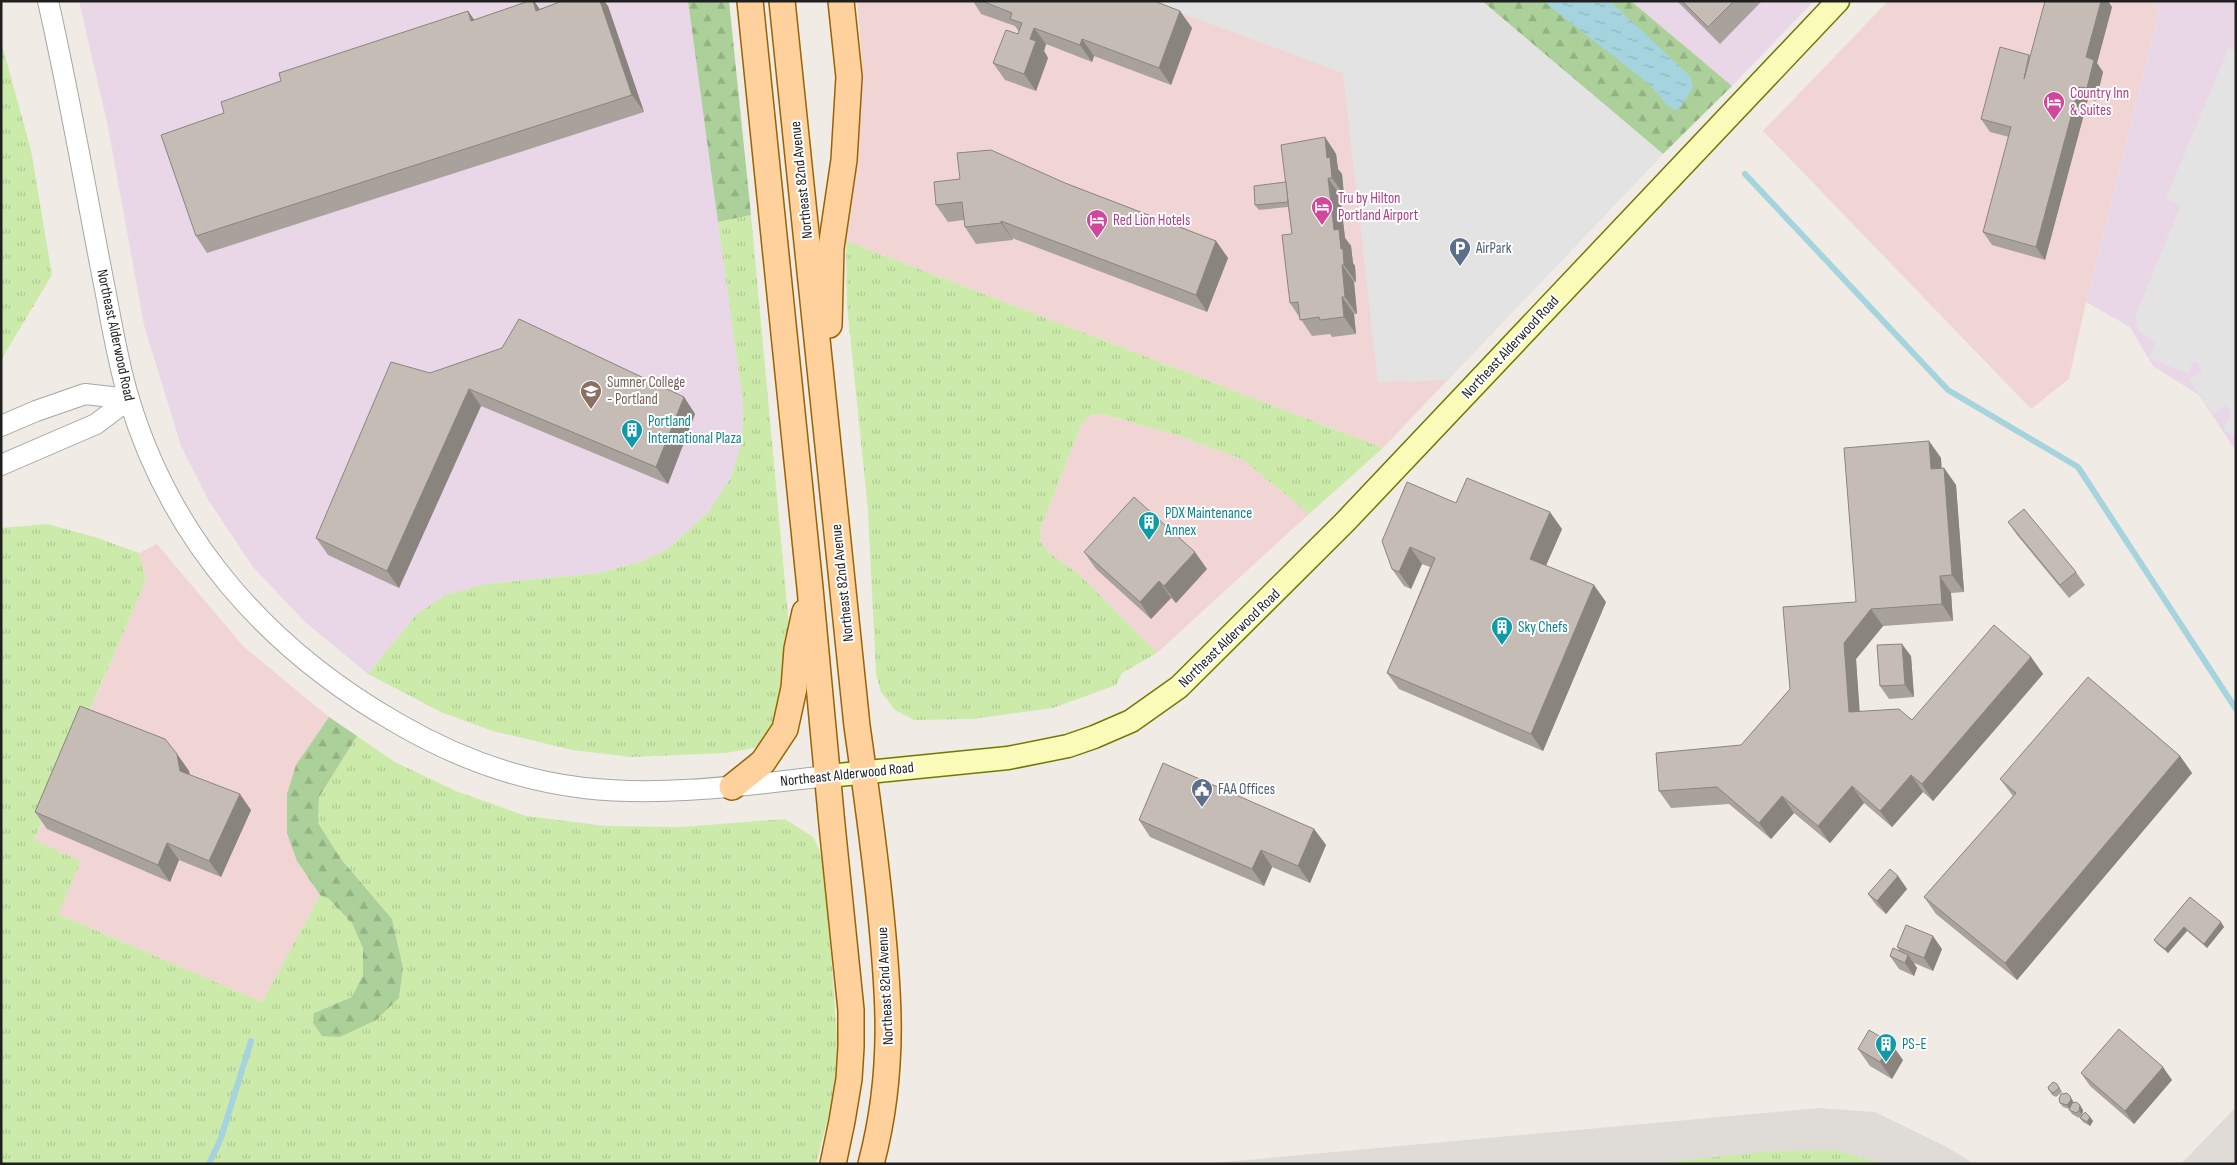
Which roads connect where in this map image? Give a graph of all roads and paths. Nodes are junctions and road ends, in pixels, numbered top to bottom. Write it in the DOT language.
graph roads {
  1 [pos="48,1"];
  2 [pos="750,1"];
  3 [pos="782,1"];
  4 [pos="841,1"];
  5 [pos="1838,1"];
  6 [pos="129,398"];
  7 [pos="825,415"];
  8 [pos="1,426"];
  9 [pos="1,465"];
  10 [pos="810,588"];
  11 [pos="864,772"];
  12 [pos="828,776"];
  13 [pos="732,787"];
  14 [pos="833,1164"];
  15 [pos="871,1164"];
  1 -- 6 [label="street, Northeast Alderwood Road"];
  2 -- 10 [label="main road"];
  3 -- 7 [label="main road, Northeast 82nd Avenue"];
  4 -- 7 [label="main road"];
  5 -- 11 [label="main road, Northeast Alderwood Road"];
  6 -- 8 [label="street"];
  6 -- 9 [label="street"];
  6 -- 13 [label="street, Northeast Alderwood Road"];
  7 -- 11 [label="main road, Northeast 82nd Avenue"];
  10 -- 12 [label="main road"];
  10 -- 13 [label="main road"];
  11 -- 12 [label="main road, Northeast Alderwood Road"];
  11 -- 15 [label="main road, Northeast 82nd Avenue"];
  12 -- 13 [label="street, Northeast Alderwood Road"];
  12 -- 14 [label="main road"];
}
